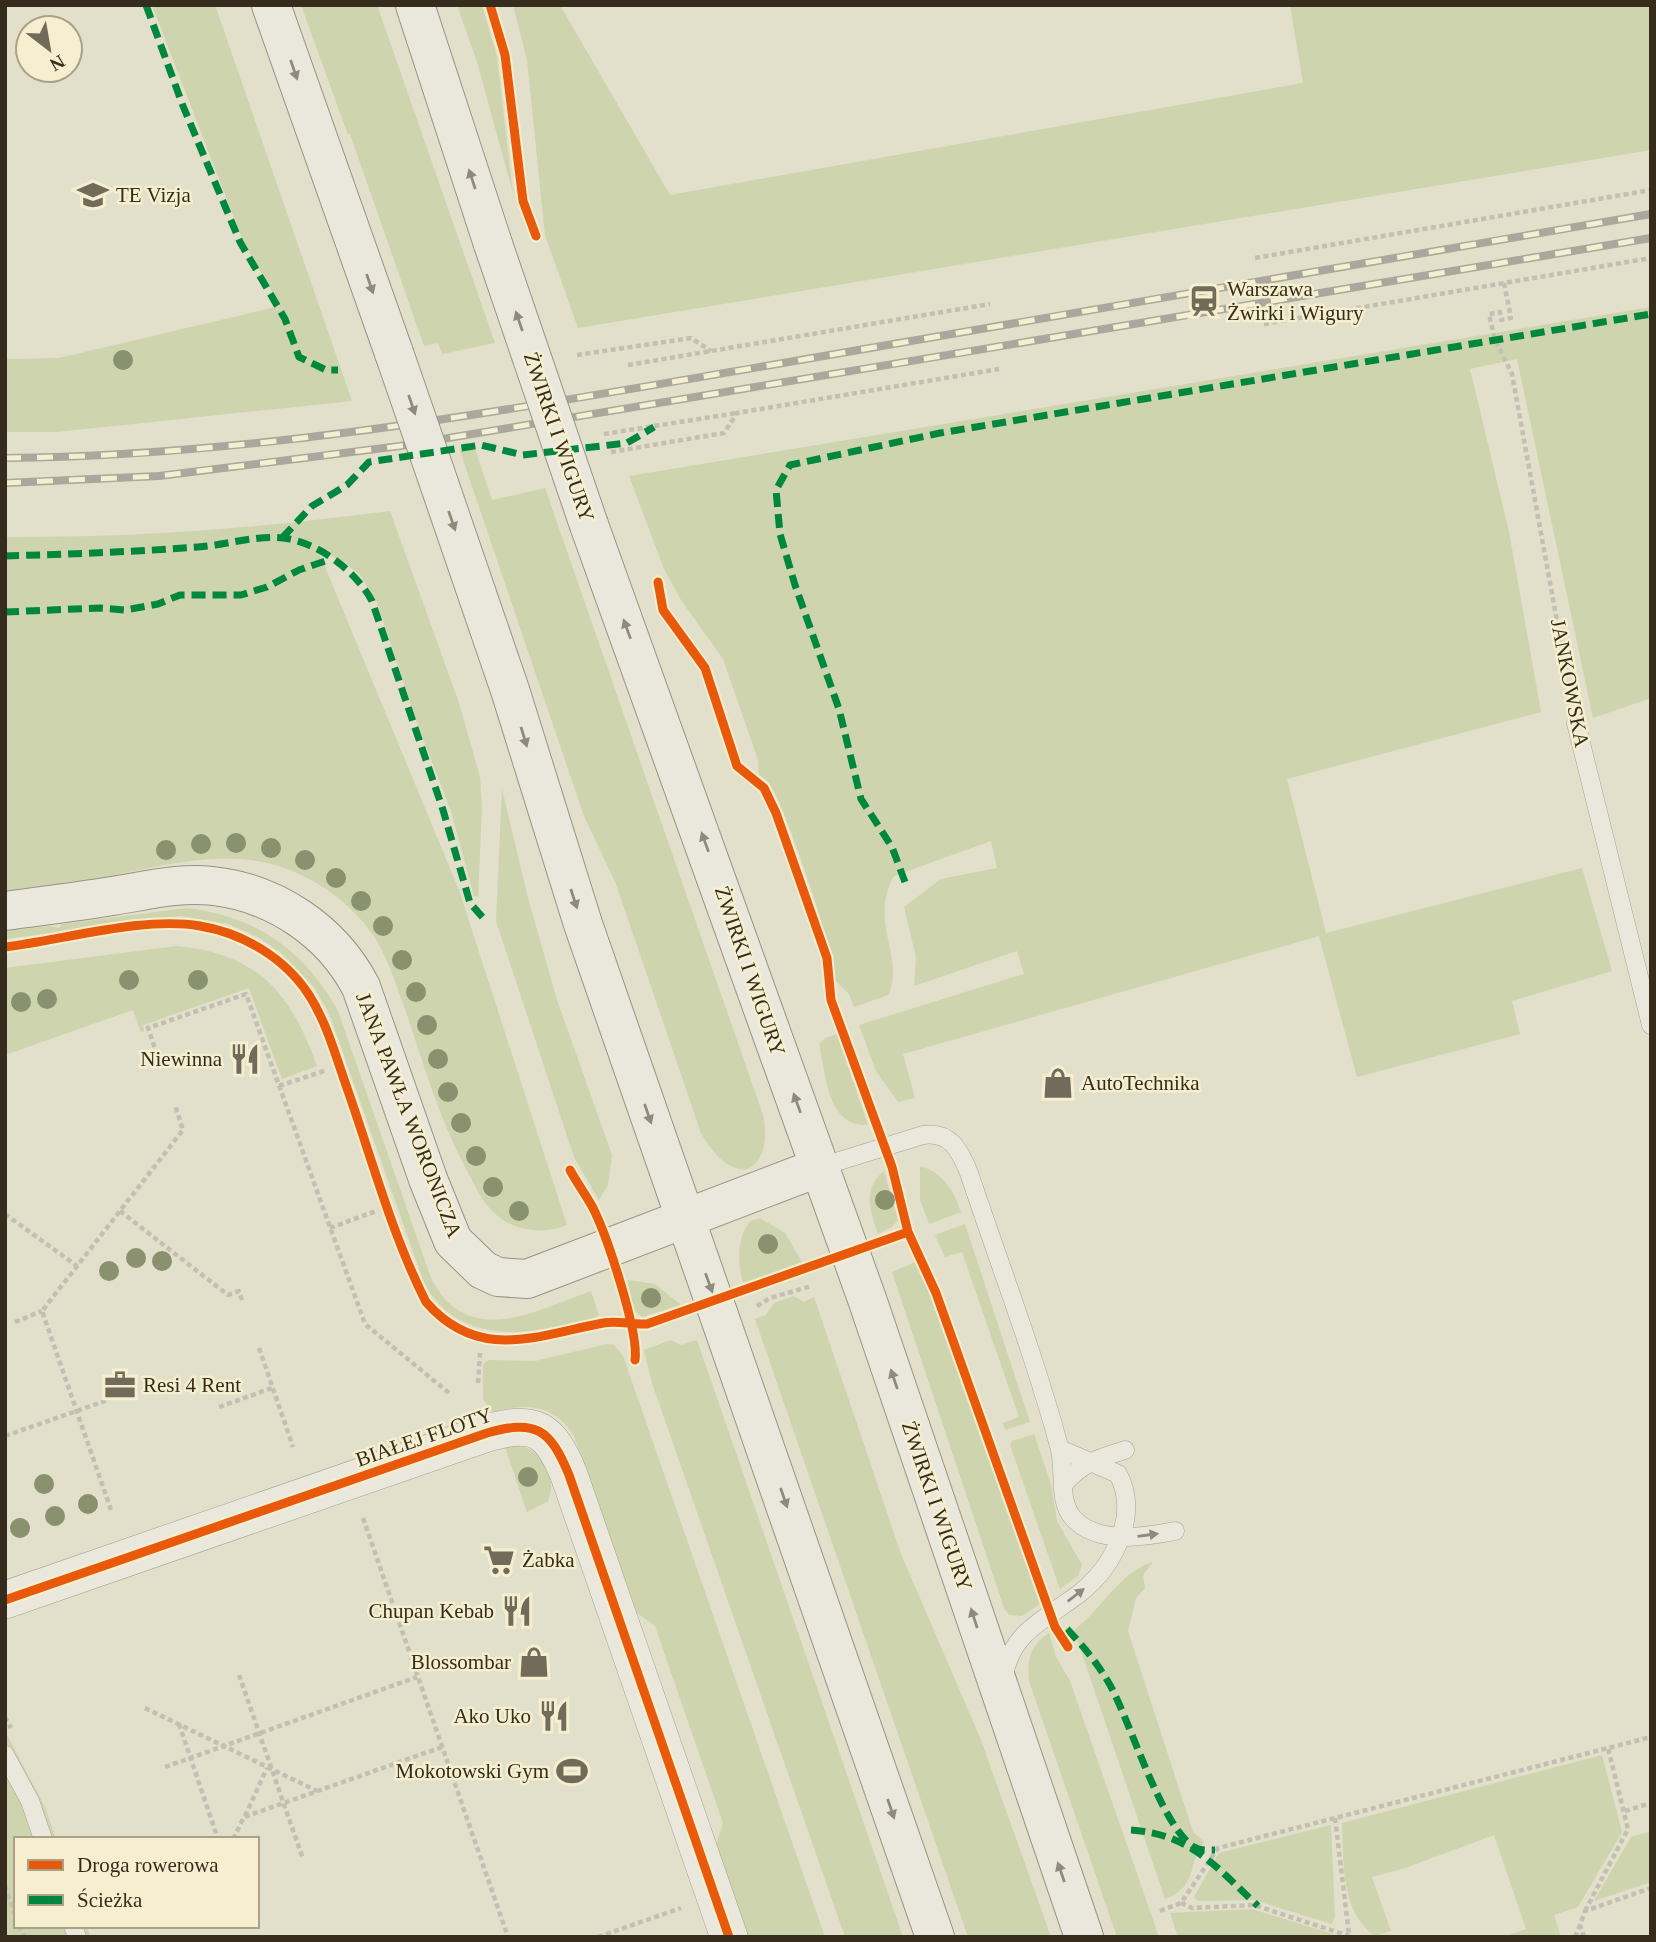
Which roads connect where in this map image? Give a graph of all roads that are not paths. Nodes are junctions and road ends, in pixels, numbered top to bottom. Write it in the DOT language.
graph roads {
  1 [pos="271,5"];
  2 [pos="415,5"];
  3 [pos="1576,723"];
  4 [pos="5,911"];
  5 [pos="1651,1025"];
  6 [pos="820,1167"];
  7 [pos="685,1219"];
  8 [pos="1060,1449"];
  9 [pos="1125,1450"];
  10 [pos="1089,1461"];
  11 [pos="1063,1485"];
  12 [pos="1175,1531"];
  13 [pos="1121,1536"];
  14 [pos="5,1600"];
  15 [pos="1003,1706"];
  16 [pos="5,1755"];
  17 [pos="42,1837"];
  18 [pos="729,1937"];
  19 [pos="935,1937"];
  20 [pos="1084,1937"];
  1 -- 7 [label="main road, one-way, bridge"];
  6 -- 2 [label="main road, ŻWIRKI I WIGURY, one-way, bridge"];
  3 -- 5 [label="lane, JANKOWSKA"];
  4 -- 7 [label="main road, JANA PAWŁA WORONICZA"];
  6 -- 7 [label="main road, JANA PAWŁA WORONICZA"];
  6 -- 8 [label="lane"];
  15 -- 6 [label="main road, ŻWIRKI I WIGURY, one-way"];
  7 -- 19 [label="main road, one-way"];
  8 -- 10 [label="lane"];
  8 -- 11 [label="lane"];
  9 -- 10 [label="lane"];
  10 -- 11 [label="lane"];
  10 -- 13 [label="lane"];
  11 -- 13 [label="lane"];
  13 -- 12 [label="lane, one-way"];
  15 -- 13 [label="lane, one-way"];
  14 -- 18 [label="street, BIAŁEJ FLOTY"];
  20 -- 15 [label="main road, ŻWIRKI I WIGURY, one-way"];
  16 -- 17 [label="lane"];
}
